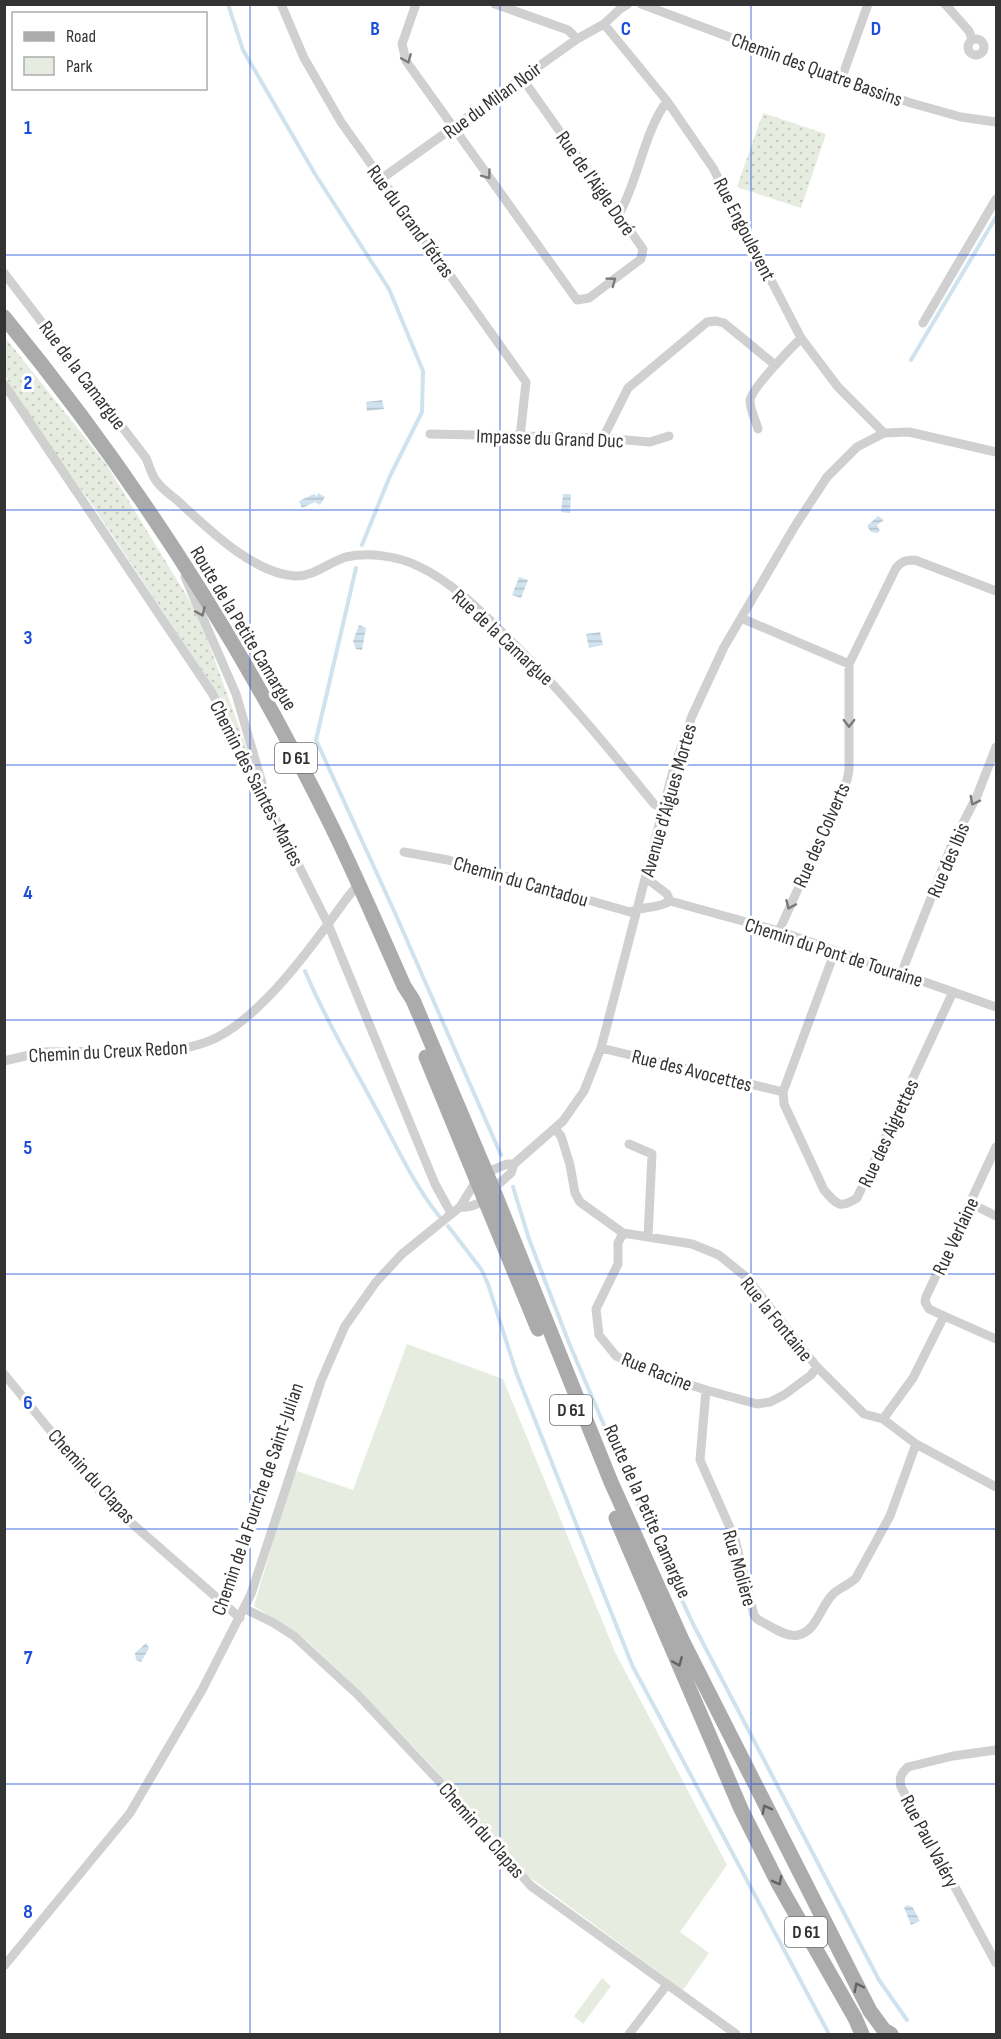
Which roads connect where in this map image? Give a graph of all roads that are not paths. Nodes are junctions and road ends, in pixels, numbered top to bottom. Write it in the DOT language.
graph roads {
  1 [pos="281,4"];
  2 [pos="416,4"];
  3 [pos="495,4"];
  4 [pos="628,4"];
  5 [pos="641,4"];
  6 [pos="868,4"];
  7 [pos="945,4"];
  8 [pos="604,24"];
  9 [pos="577,39"];
  10 [pos="972,39"];
  11 [pos="522,78"];
  12 [pos="841,80"];
  13 [pos="667,101"];
  14 [pos="996,122"];
  15 [pos="452,128"];
  16 [pos="381,179"];
  17 [pos="996,199"];
  18 [pos="619,214"];
  19 [pos="4,273"];
  20 [pos="4,317"];
  21 [pos="923,323"];
  22 [pos="801,338"];
  23 [pos="775,365"];
  24 [pos="4,384"];
  25 [pos="758,429"];
  26 [pos="884,433"];
  27 [pos="430,434"];
  28 [pos="669,436"];
  29 [pos="520,437"];
  30 [pos="603,438"];
  31 [pos="996,452"];
  32 [pos="167,540"];
  33 [pos="996,591"];
  34 [pos="741,618"];
  35 [pos="849,664"];
  36 [pos="996,747"];
  37 [pos="269,805"];
  38 [pos="664,808"];
  39 [pos="404,852"];
  40 [pos="645,878"];
  41 [pos="359,884"];
  42 [pos="670,901"];
  43 [pos="637,909"];
  44 [pos="328,924"];
  45 [pos="778,931"];
  46 [pos="835,951"];
  47 [pos="902,974"];
  48 [pos="953,992"];
  49 [pos="996,1007"];
  50 [pos="601,1048"];
  51 [pos="4,1061"];
  52 [pos="783,1092"];
  53 [pos="555,1129"];
  54 [pos="629,1144"];
  55 [pos="996,1147"];
  56 [pos="514,1164"];
  57 [pos="480,1177"];
  58 [pos="488,1194"];
  59 [pos="970,1203"];
  60 [pos="460,1207"];
  61 [pos="451,1213"];
  62 [pos="996,1216"];
  63 [pos="623,1233"];
  64 [pos="648,1237"];
  65 [pos="944,1316"];
  66 [pos="996,1339"];
  67 [pos="817,1367"];
  68 [pos="4,1374"];
  69 [pos="706,1390"];
  70 [pos="884,1419"];
  71 [pos="916,1444"];
  72 [pos="996,1487"];
  73 [pos="245,1609"];
  74 [pos="240,1618"];
  75 [pos="996,1750"];
  76 [pos="996,1963"];
  77 [pos="4,1966"];
  78 [pos="666,1986"];
  79 [pos="629,2034"];
  80 [pos="736,2034"];
  81 [pos="862,2034"];
  82 [pos="891,2034"];
  1 -- 16 [label="street, Rue du Grand Tétras"];
  2 -- 15 [label="street, one-way"];
  3 -- 9 [label="street"];
  4 -- 8 [label="street"];
  5 -- 12 [label="street, Chemin des Quatre Bassins"];
  6 -- 12 [label="street"];
  7 -- 10 [label="street"];
  8 -- 9 [label="street, Rue du Milan Noir"];
  8 -- 13 [label="street, Rue Engoulevent"];
  9 -- 11 [label="street, Rue du Milan Noir"];
  11 -- 15 [label="street, Rue du Milan Noir"];
  11 -- 18 [label="street, Rue de l'Aigle Doré"];
  12 -- 14 [label="street, Chemin des Quatre Bassins"];
  13 -- 18 [label="street"];
  13 -- 22 [label="street, Rue Engoulevent"];
  15 -- 16 [label="street, Rue du Milan Noir"];
  15 -- 18 [label="street, Rue de l'Aigle Doré, one-way"];
  16 -- 29 [label="street, Rue du Grand Tétras"];
  17 -- 21 [label="street"];
  19 -- 38 [label="street, Rue de la Camargue"];
  20 -- 32 [label="main road, Route de la Petite Camargue / D 61"];
  22 -- 23 [label="street"];
  22 -- 26 [label="street, Rue Engoulevent"];
  23 -- 25 [label="street"];
  23 -- 30 [label="street"];
  24 -- 37 [label="street, Chemin des Saintes-Maries"];
  26 -- 31 [label="street, Avenue d'Aigues Mortes"];
  26 -- 34 [label="street, Avenue d'Aigues Mortes"];
  27 -- 29 [label="street, Impasse du Grand Duc"];
  28 -- 30 [label="street, Impasse du Grand Duc"];
  29 -- 30 [label="street, Impasse du Grand Duc"];
  32 -- 37 [label="street, one-way"];
  32 -- 41 [label="main road, Route de la Petite Camargue / D 61"];
  33 -- 35 [label="street"];
  34 -- 35 [label="street"];
  34 -- 38 [label="street, Avenue d'Aigues Mortes"];
  35 -- 45 [label="street, Rue des Colverts, one-way"];
  36 -- 47 [label="street, Rue des Ibis, one-way"];
  37 -- 44 [label="street, Chemin des Saintes-Maries"];
  38 -- 40 [label="street, Avenue d'Aigues Mortes"];
  39 -- 43 [label="street, Chemin du Cantadou"];
  40 -- 42 [label="street, Chemin du Pont de Touraine"];
  40 -- 43 [label="street, Avenue d'Aigues Mortes"];
  41 -- 44 [label="street, Chemin du Creux Redon"];
  41 -- 57 [label="main road, Route de la Petite Camargue / D 61"];
  42 -- 43 [label="street"];
  42 -- 45 [label="street, Chemin du Pont de Touraine"];
  43 -- 50 [label="street, Avenue d'Aigues Mortes"];
  44 -- 51 [label="street, Chemin du Creux Redon"];
  44 -- 61 [label="street, Chemin des Saintes-Maries"];
  45 -- 46 [label="street, Chemin du Pont de Touraine"];
  46 -- 47 [label="street, Chemin du Pont de Touraine"];
  46 -- 52 [label="street"];
  47 -- 48 [label="street, Chemin du Pont de Touraine"];
  48 -- 49 [label="street, Chemin du Pont de Touraine"];
  48 -- 52 [label="street, Rue des Aigrettes"];
  50 -- 52 [label="street, Rue des Avocettes"];
  50 -- 53 [label="street, Avenue d'Aigues Mortes"];
  53 -- 56 [label="street, Avenue d'Aigues Mortes"];
  53 -- 63 [label="street, Rue la Fontaine"];
  54 -- 64 [label="street"];
  55 -- 59 [label="street, Rue Verlaine"];
  56 -- 57 [label="street, Avenue d'Aigues Mortes"];
  56 -- 58 [label="street, Avenue d'Aigues Mortes"];
  57 -- 58 [label="main road, Route de la Petite Camargue / D 61"];
  57 -- 60 [label="street, Chemin de la Fourche de Saint-Julian"];
  58 -- 60 [label="street, Chemin de la Fourche de Saint-Julian"];
  58 -- 81 [label="main road, Route de la Petite Camargue / D 61, one-way"];
  82 -- 58 [label="main road, Route de la Petite Camargue / D 61, one-way"];
  59 -- 62 [label="street"];
  59 -- 65 [label="street, Rue Verlaine"];
  60 -- 61 [label="street, Chemin de la Fourche de Saint-Julian"];
  61 -- 73 [label="street, Chemin de la Fourche de Saint-Julian"];
  63 -- 64 [label="street, Rue la Fontaine"];
  63 -- 69 [label="street, Rue Racine"];
  64 -- 67 [label="street, Rue la Fontaine"];
  65 -- 66 [label="street"];
  65 -- 70 [label="street"];
  67 -- 69 [label="street, Rue Racine"];
  67 -- 70 [label="street, Rue la Fontaine"];
  68 -- 74 [label="street, Chemin du Clapas"];
  69 -- 71 [label="street, Rue Molière"];
  70 -- 71 [label="street, Rue la Fontaine"];
  71 -- 72 [label="street, Rue la Fontaine"];
  73 -- 74 [label="street, Chemin de la Fourche de Saint-Julian"];
  73 -- 78 [label="street, Chemin du Clapas"];
  74 -- 77 [label="street, Chemin de la Fourche de Saint-Julian"];
  75 -- 76 [label="street, Rue Paul Valéry"];
  78 -- 79 [label="street"];
  78 -- 80 [label="street, Chemin du Clapas"];
}
